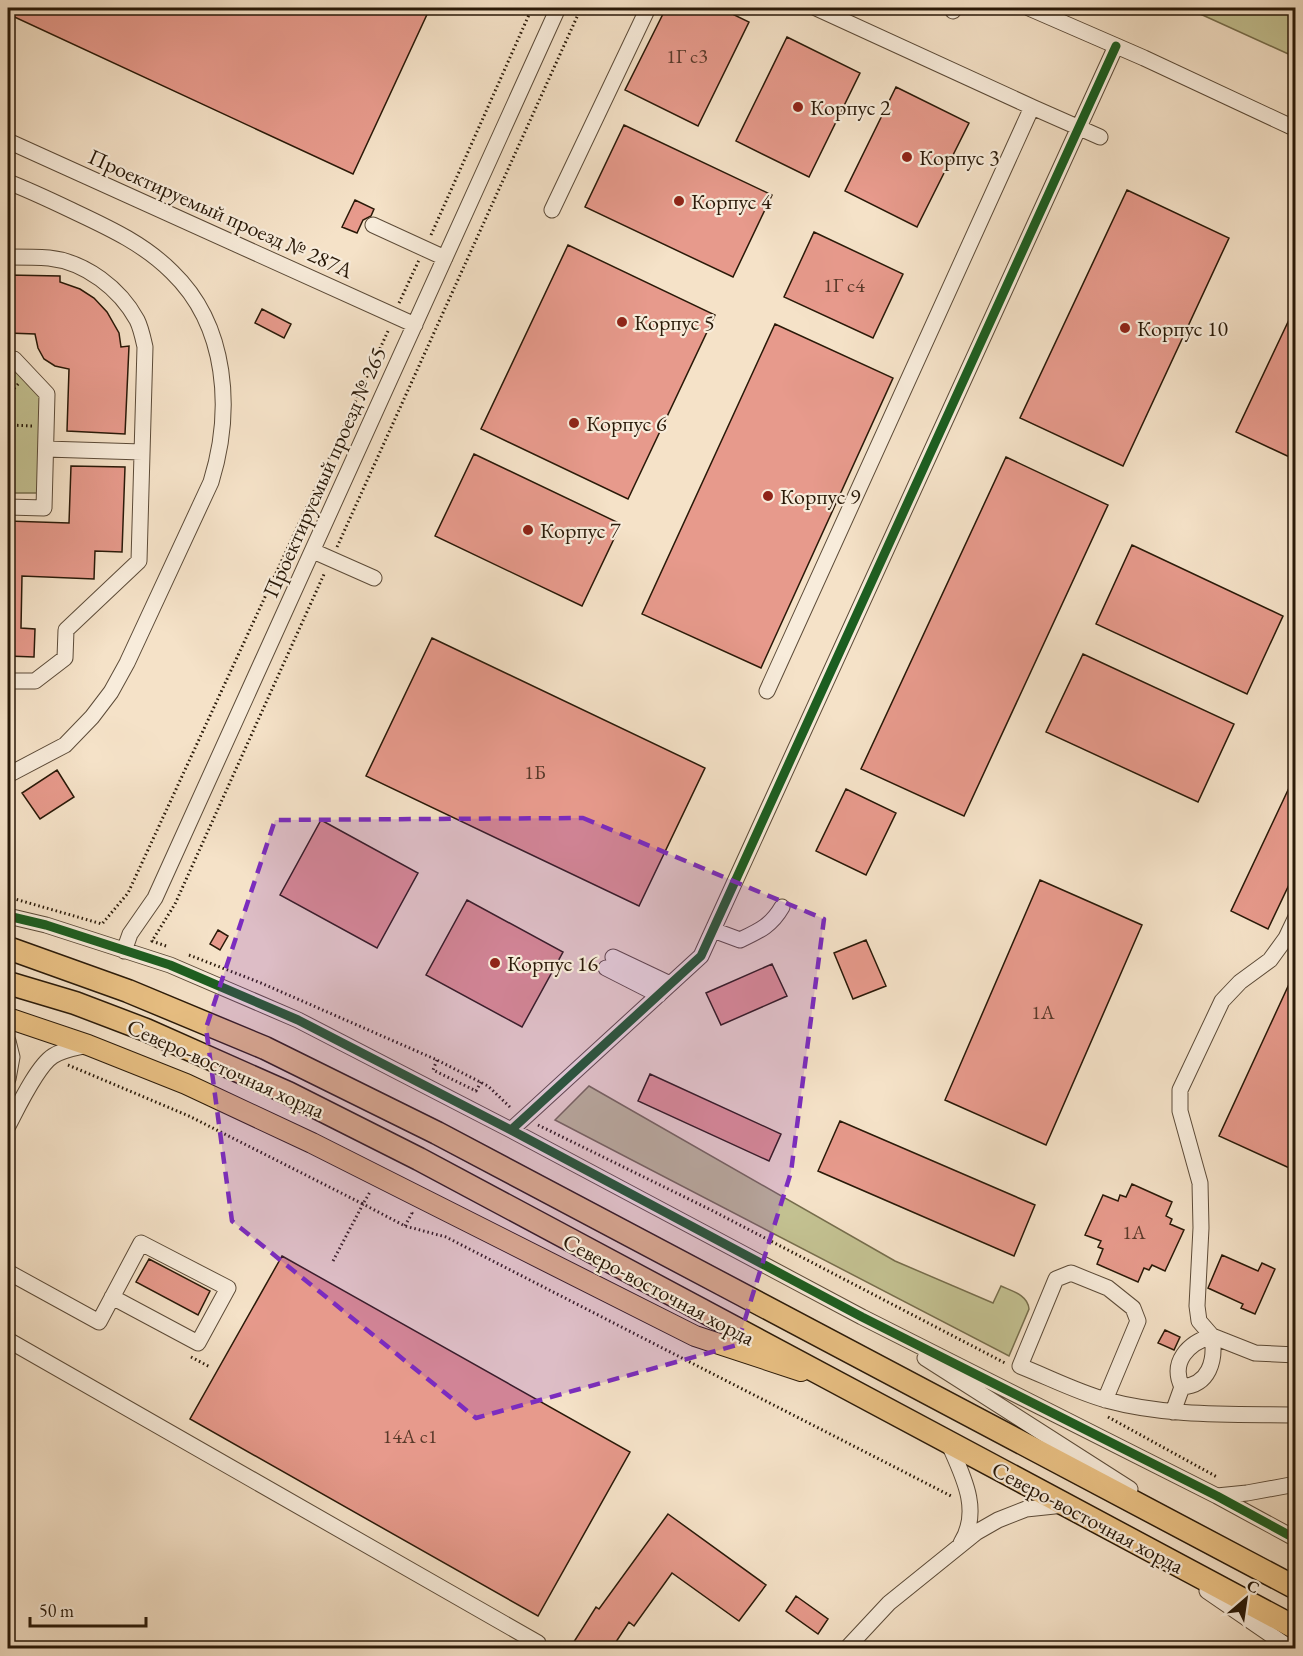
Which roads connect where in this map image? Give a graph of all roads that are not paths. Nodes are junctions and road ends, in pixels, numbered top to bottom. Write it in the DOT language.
graph roads {
  1 [pos="558,8"];
  2 [pos="648,8"];
  3 [pos="816,8"];
  4 [pos="1029,8"];
  5 [pos="1116,46"];
  6 [pos="1032,107"];
  7 [pos="1079,127"];
  8 [pos="1296,129"];
  9 [pos="1100,137"];
  10 [pos="8,141"];
  11 [pos="8,182"];
  12 [pos="552,210"];
  13 [pos="373,225"];
  14 [pos="8,257"];
  15 [pos="446,258"];
  16 [pos="415,326"];
  17 [pos="8,359"];
  18 [pos="45,449"];
  19 [pos="142,452"];
  20 [pos="8,507"];
  21 [pos="313,550"];
  22 [pos="374,578"];
  23 [pos="8,681"];
  24 [pos="767,691"];
  25 [pos="8,775"];
  26 [pos="782,907"];
  27 [pos="8,916"];
  28 [pos="1296,917"];
  29 [pos="713,930"];
  30 [pos="8,948"];
  31 [pos="124,951"];
  32 [pos="609,963"];
  33 [pos="8,983"];
  34 [pos="665,990"];
  35 [pos="8,1018"];
  36 [pos="8,1041"];
  37 [pos="88,1045"];
  38 [pos="8,1079"];
  39 [pos="8,1126"];
  40 [pos="511,1130"];
  41 [pos="8,1272"];
  42 [pos="112,1297"];
  43 [pos="862,1317"];
  44 [pos="1212,1336"];
  45 [pos="8,1340"];
  46 [pos="1296,1355"];
  47 [pos="833,1382"];
  48 [pos="1182,1387"];
  49 [pos="1105,1400"];
  50 [pos="1173,1412"];
  51 [pos="1296,1415"];
  52 [pos="948,1442"];
  53 [pos="1296,1484"];
  54 [pos="1217,1496"];
  55 [pos="1064,1505"];
  56 [pos="1296,1539"];
  57 [pos="1130,1540"];
  58 [pos="957,1548"];
  59 [pos="1225,1552"];
  60 [pos="1296,1588"];
  61 [pos="1296,1628"];
  62 [pos="538,1643"];
  63 [pos="847,1648"];
  64 [pos="1290,1648"];
  1 -- 15 [label="street, Проектируемый проезд № 265"];
  2 -- 12 [label="street"];
  3 -- 6 [label="street"];
  4 -- 5 [label="street"];
  5 -- 7 [label="street"];
  5 -- 8 [label="street"];
  6 -- 7 [label="street"];
  6 -- 24 [label="street"];
  7 -- 9 [label="street"];
  7 -- 29 [label="street"];
  10 -- 16 [label="street, Проектируемый проезд № 287А"];
  11 -- 25 [label="street"];
  13 -- 15 [label="street"];
  14 -- 19 [label="street"];
  15 -- 16 [label="street, Проектируемый проезд № 265"];
  16 -- 21 [label="street, Проектируемый проезд № 265"];
  17 -- 18 [label="street"];
  18 -- 19 [label="street"];
  18 -- 20 [label="street"];
  19 -- 23 [label="street"];
  21 -- 22 [label="street"];
  21 -- 31 [label="street, Проектируемый проезд № 265"];
  26 -- 29 [label="street"];
  27 -- 31 [label="street"];
  28 -- 44 [label="street"];
  29 -- 34 [label="street"];
  30 -- 59 [label="highway, Северо-восточная хорда"];
  31 -- 40 [label="street"];
  32 -- 34 [label="street"];
  33 -- 47 [label="highway, Северо-восточная хорда"];
  34 -- 40 [label="street"];
  35 -- 37 [label="main road"];
  36 -- 38 [label="street"];
  37 -- 39 [label="street"];
  37 -- 47 [label="main road"];
  40 -- 43 [label="street"];
  41 -- 42 [label="street"];
  42 -- 42 [label="street"];
  43 -- 54 [label="street"];
  43 -- 59 [label="street"];
  44 -- 46 [label="street"];
  44 -- 48 [label="street"];
  44 -- 48 [label="street"];
  45 -- 62 [label="street"];
  47 -- 52 [label="highway, Северо-восточная хорда"];
  48 -- 50 [label="street"];
  49 -- 49 [label="street"];
  49 -- 50 [label="street"];
  50 -- 51 [label="street"];
  52 -- 55 [label="highway, Северо-восточная хорда"];
  52 -- 58 [label="street"];
  53 -- 54 [label="street"];
  54 -- 56 [label="street"];
  55 -- 57 [label="highway, Северо-восточная хорда"];
  55 -- 58 [label="street"];
  57 -- 61 [label="highway, Северо-восточная хорда"];
  57 -- 64 [label="street"];
  58 -- 63 [label="street"];
  59 -- 60 [label="highway, Северо-восточная хорда"];
}
